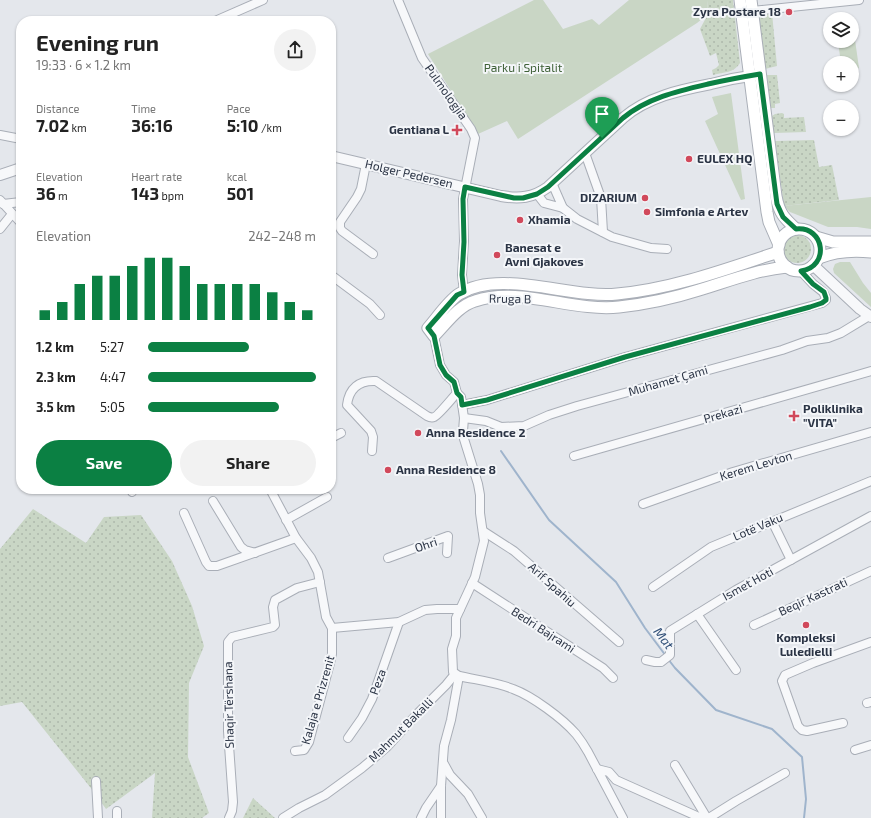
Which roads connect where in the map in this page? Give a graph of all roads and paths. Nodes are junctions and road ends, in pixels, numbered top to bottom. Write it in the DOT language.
graph roads {
  1 [pos="263,0"];
  2 [pos="398,0"];
  3 [pos="740,0"];
  4 [pos="859,0"];
  5 [pos="777,4"];
  6 [pos="752,5"];
  7 [pos="226,16"];
  8 [pos="755,75"];
  9 [pos="0,135"];
  10 [pos="16,138"];
  11 [pos="584,153"];
  12 [pos="336,157"];
  13 [pos="366,164"];
  14 [pos="16,170"];
  15 [pos="0,175"];
  16 [pos="552,183"];
  17 [pos="465,187"];
  18 [pos="537,194"];
  19 [pos="1,202"];
  20 [pos="16,202"];
  21 [pos="563,208"];
  22 [pos="12,214"];
  23 [pos="16,218"];
  24 [pos="0,229"];
  25 [pos="796,229"];
  26 [pos="604,232"];
  27 [pos="816,238"];
  28 [pos="871,242"];
  29 [pos="667,249"];
  30 [pos="779,249"];
  31 [pos="871,252"];
  32 [pos="373,254"];
  33 [pos="816,262"];
  34 [pos="787,267"];
  35 [pos="801,271"];
  36 [pos="336,278"];
  37 [pos="464,292"];
  38 [pos="380,315"];
  39 [pos="870,317"];
  40 [pos="434,336"];
  41 [pos="871,371"];
  42 [pos="457,393"];
  43 [pos="462,405"];
  44 [pos="464,418"];
  45 [pos="871,432"];
  46 [pos="341,433"];
  47 [pos="336,436"];
  48 [pos="372,451"];
  49 [pos="574,456"];
  50 [pos="871,481"];
  51 [pos="273,494"];
  52 [pos="328,497"];
  53 [pos="213,501"];
  54 [pos="643,504"];
  55 [pos="184,513"];
  56 [pos="871,516"];
  57 [pos="286,520"];
  58 [pos="772,521"];
  59 [pos="483,530"];
  60 [pos="296,538"];
  61 [pos="255,553"];
  62 [pos="447,553"];
  63 [pos="388,558"];
  64 [pos="791,560"];
  65 [pos="871,571"];
  66 [pos="320,582"];
  67 [pos="472,583"];
  68 [pos="653,588"];
  69 [pos="460,609"];
  70 [pos="697,614"];
  71 [pos="399,622"];
  72 [pos="754,625"];
  73 [pos="332,628"];
  74 [pos="619,642"];
  75 [pos="871,642"];
  76 [pos="646,660"];
  77 [pos="736,670"];
  78 [pos="457,675"];
  79 [pos="613,678"];
  80 [pos="843,723"];
  81 [pos="348,738"];
  82 [pos="871,745"];
  83 [pos="855,750"];
  84 [pos="295,751"];
  85 [pos="443,763"];
  86 [pos="675,765"];
  87 [pos="597,769"];
  88 [pos="785,773"];
  89 [pos="96,781"];
  90 [pos="441,786"];
  91 [pos="98,818"];
  92 [pos="229,818"];
  93 [pos="283,818"];
  94 [pos="421,818"];
  95 [pos="441,818"];
  96 [pos="482,818"];
  97 [pos="623,818"];
  98 [pos="701,818"];
  99 [pos="708,818"];
  1 -- 7 [label="street"];
  2 -- 17 [label="street, Pulmologjia"];
  3 -- 8 [label="main road"];
  4 -- 5 [label="street"];
  5 -- 6 [label="street"];
  6 -- 8 [label="main road"];
  8 -- 11 [label="street, Holger Pedersen"];
  8 -- 25 [label="main road"];
  8 -- 30 [label="main road"];
  9 -- 10 [label="street"];
  11 -- 16 [label="street, Holger Pedersen"];
  11 -- 26 [label="street"];
  12 -- 13 [label="street, Holger Pedersen"];
  13 -- 17 [label="street, Holger Pedersen"];
  13 -- 32 [label="street"];
  14 -- 15 [label="street"];
  16 -- 18 [label="street, Holger Pedersen"];
  16 -- 21 [label="street"];
  17 -- 18 [label="street, Holger Pedersen"];
  17 -- 37 [label="street, Pulmologjia"];
  18 -- 21 [label="street"];
  19 -- 20 [label="street"];
  19 -- 22 [label="street"];
  21 -- 26 [label="street"];
  22 -- 23 [label="street"];
  22 -- 24 [label="street"];
  25 -- 27 [label="main road"];
  25 -- 30 [label="main road"];
  26 -- 29 [label="street"];
  27 -- 28 [label="main road"];
  27 -- 33 [label="main road"];
  30 -- 34 [label="main road"];
  30 -- 37 [label="main road, Rruga B"];
  31 -- 33 [label="main road"];
  33 -- 35 [label="main road"];
  33 -- 39 [label="street"];
  34 -- 35 [label="main road"];
  34 -- 40 [label="main road, Rruga B"];
  35 -- 43 [label="street"];
  36 -- 38 [label="street"];
  37 -- 40 [label="main road, Rruga B"];
  39 -- 44 [label="street, Muhamet Çami"];
  40 -- 42 [label="street"];
  41 -- 49 [label="street, Prekazi"];
  42 -- 43 [label="street"];
  42 -- 48 [label="street"];
  43 -- 44 [label="street"];
  44 -- 59 [label="street"];
  45 -- 54 [label="street, Kerem Levton"];
  46 -- 47 [label="street"];
  50 -- 58 [label="street, Lotë Vaku"];
  51 -- 57 [label="street, Kalaja e Prizrenit"];
  52 -- 57 [label="street"];
  53 -- 61 [label="street"];
  55 -- 61 [label="street"];
  56 -- 64 [label="street, Ismet Hoti"];
  57 -- 60 [label="street, Kalaja e Prizrenit"];
  58 -- 64 [label="street"];
  58 -- 68 [label="street, Lotë Vaku"];
  59 -- 67 [label="street"];
  59 -- 74 [label="street, Arif Spahiu"];
  60 -- 61 [label="street"];
  60 -- 66 [label="street, Kalaja e Prizrenit"];
  62 -- 63 [label="street, Ohri"];
  64 -- 70 [label="street, Ismet Hoti"];
  65 -- 72 [label="street, Beqir Kastrati"];
  66 -- 73 [label="street, Kalaja e Prizrenit"];
  66 -- 92 [label="street, Shaqir Tërshana"];
  67 -- 69 [label="street"];
  67 -- 79 [label="street, Bedri Bajrami"];
  69 -- 71 [label="street"];
  69 -- 78 [label="street"];
  70 -- 76 [label="street, Ismet Hoti"];
  70 -- 77 [label="street"];
  71 -- 73 [label="street"];
  71 -- 81 [label="street, Peza"];
  73 -- 84 [label="street, Kalaja e Prizrenit"];
  75 -- 80 [label="street"];
  78 -- 85 [label="street"];
  78 -- 87 [label="street"];
  78 -- 93 [label="street, Mahmut Bakalli"];
  82 -- 83 [label="street"];
  85 -- 90 [label="street"];
  85 -- 96 [label="street"];
  86 -- 99 [label="street"];
  87 -- 97 [label="street"];
  87 -- 98 [label="street"];
  88 -- 99 [label="street"];
  89 -- 91 [label="street"];
  90 -- 94 [label="street"];
  90 -- 95 [label="street"];
}
